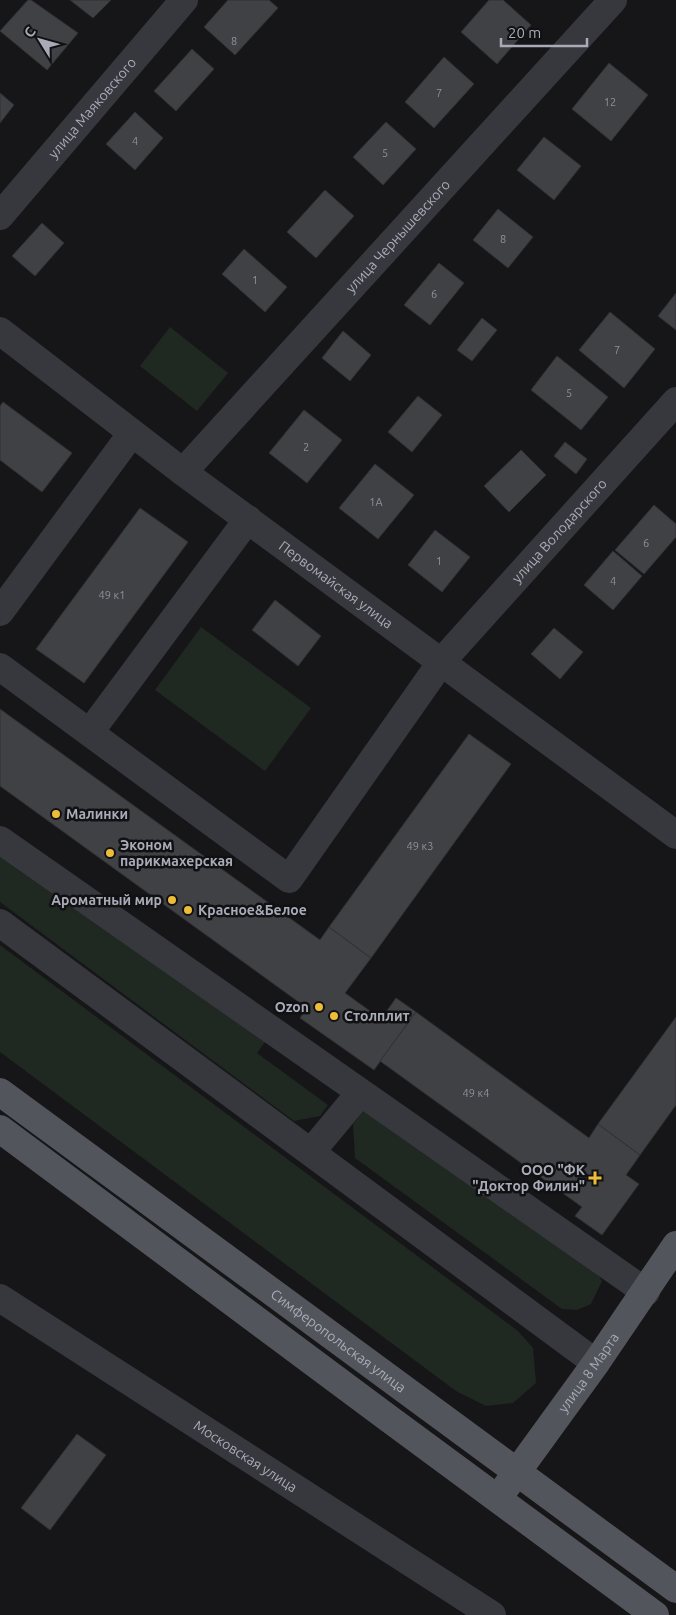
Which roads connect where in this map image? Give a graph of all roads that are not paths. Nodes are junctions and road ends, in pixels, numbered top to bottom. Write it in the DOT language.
graph roads {
  1 [pos="184,0"];
  2 [pos="613,0"];
  3 [pos="0,216"];
  4 [pos="0,331"];
  5 [pos="676,401"];
  6 [pos="132,433"];
  7 [pos="183,472"];
  8 [pos="248,519"];
  9 [pos="0,612"];
  10 [pos="442,661"];
  11 [pos="0,667"];
  12 [pos="90,732"];
  13 [pos="676,835"];
  14 [pos="0,840"];
  15 [pos="0,922"];
  16 [pos="0,1092"];
  17 [pos="360,1092"];
  18 [pos="0,1129"];
  19 [pos="311,1152"];
  20 [pos="676,1245"];
  21 [pos="646,1292"];
  22 [pos="0,1298"];
  23 [pos="596,1363"];
  24 [pos="517,1473"];
  25 [pos="497,1499"];
  26 [pos="676,1589"];
  27 [pos="492,1615"];
  28 [pos="655,1615"];
  1 -- 3 [label="street, улица Маяковского"];
  2 -- 7 [label="street, улица Чернышевского"];
  4 -- 6 [label="street, Первомайская улица"];
  5 -- 10 [label="street, улица Володарского"];
  6 -- 7 [label="street, Первомайская улица"];
  6 -- 9 [label="street"];
  7 -- 8 [label="street, Первомайская улица"];
  8 -- 10 [label="street, Первомайская улица"];
  8 -- 12 [label="street"];
  10 -- 12 [label="street, улица Володарского"];
  10 -- 13 [label="street, Первомайская улица"];
  11 -- 12 [label="street"];
  14 -- 17 [label="street"];
  15 -- 19 [label="street"];
  16 -- 24 [label="main road, Симферопольская улица"];
  17 -- 19 [label="street"];
  17 -- 21 [label="street"];
  18 -- 25 [label="main road"];
  19 -- 23 [label="street"];
  20 -- 21 [label="main road, улица 8 Марта"];
  21 -- 23 [label="main road, улица 8 Марта"];
  22 -- 27 [label="street, Московская улица"];
  23 -- 24 [label="main road, улица 8 Марта"];
  24 -- 25 [label="main road, улица 8 Марта"];
  24 -- 26 [label="main road, Симферопольская улица"];
  25 -- 28 [label="main road"];
}
